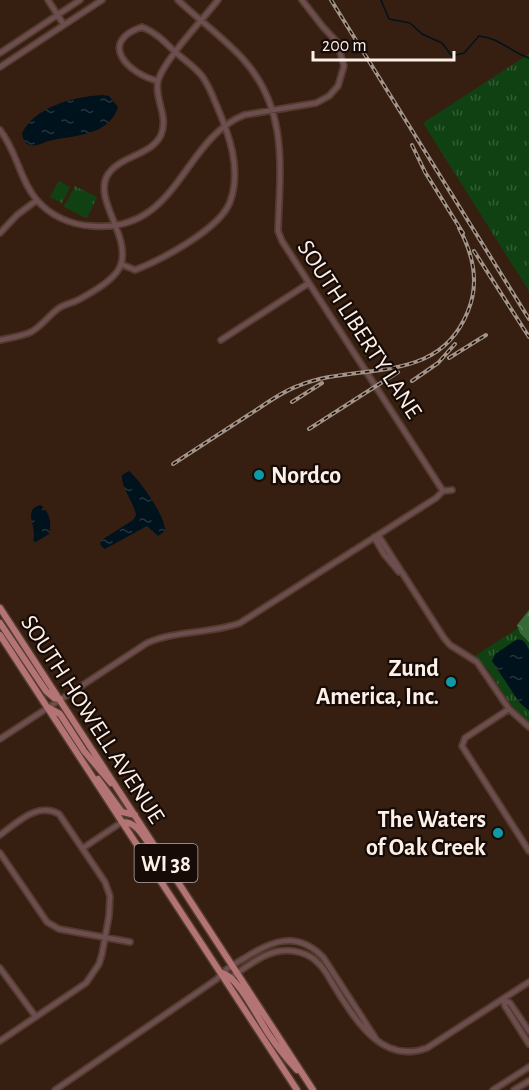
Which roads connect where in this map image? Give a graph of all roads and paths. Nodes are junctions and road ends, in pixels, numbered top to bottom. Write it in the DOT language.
graph roads {
  1 [pos="48,0"];
  2 [pos="80,0"];
  3 [pos="102,0"];
  4 [pos="178,0"];
  5 [pos="218,0"];
  6 [pos="302,0"];
  7 [pos="58,15"];
  8 [pos="201,22"];
  9 [pos="64,25"];
  10 [pos="0,52"];
  11 [pos="176,52"];
  12 [pos="0,67"];
  13 [pos="158,81"];
  14 [pos="273,110"];
  15 [pos="225,125"];
  16 [pos="0,130"];
  17 [pos="37,200"];
  18 [pos="117,225"];
  19 [pos="0,233"];
  20 [pos="121,264"];
  21 [pos="309,282"];
  22 [pos="0,340"];
  23 [pos="221,340"];
  24 [pos="452,490"];
  25 [pos="443,491"];
  26 [pos="376,536"];
  27 [pos="0,608"];
  28 [pos="0,623"];
  29 [pos="0,634"];
  30 [pos="60,699"];
  31 [pos="47,707"];
  32 [pos="509,709"];
  33 [pos="529,727"];
  34 [pos="0,739"];
  35 [pos="84,763"];
  36 [pos="123,797"];
  37 [pos="135,815"];
  38 [pos="122,822"];
  39 [pos="0,835"];
  40 [pos="83,848"];
  41 [pos="529,851"];
  42 [pos="0,853"];
  43 [pos="166,862"];
  44 [pos="106,937"];
  45 [pos="130,942"];
  46 [pos="233,965"];
  47 [pos="0,968"];
  48 [pos="222,973"];
  49 [pos="238,973"];
  50 [pos="217,979"];
  51 [pos="228,979"];
  52 [pos="529,982"];
  53 [pos="503,999"];
  54 [pos="36,1017"];
  55 [pos="529,1031"];
  56 [pos="376,1039"];
  57 [pos="0,1041"];
  58 [pos="529,1044"];
  59 [pos="529,1067"];
  60 [pos="529,1081"];
  61 [pos="312,1088"];
  62 [pos="55,1090"];
  63 [pos="297,1090"];
  64 [pos="493,1090"];
  65 [pos="514,1090"];
  1 -- 7 [label="street"];
  2 -- 7 [label="street"];
  3 -- 9 [label="street"];
  4 -- 8 [label="street, SOUTH LIBERTY LANE"];
  5 -- 8 [label="street"];
  6 -- 14 [label="street"];
  7 -- 9 [label="street"];
  7 -- 10 [label="street"];
  8 -- 11 [label="street"];
  8 -- 14 [label="street, SOUTH LIBERTY LANE"];
  9 -- 12 [label="street"];
  11 -- 13 [label="street"];
  11 -- 13 [label="street"];
  11 -- 15 [label="street"];
  13 -- 18 [label="street"];
  14 -- 15 [label="street"];
  14 -- 21 [label="street, SOUTH LIBERTY LANE"];
  15 -- 18 [label="street"];
  15 -- 20 [label="street"];
  16 -- 17 [label="street"];
  17 -- 18 [label="street"];
  17 -- 19 [label="street"];
  18 -- 20 [label="street"];
  20 -- 22 [label="street"];
  21 -- 23 [label="street"];
  21 -- 25 [label="street, SOUTH LIBERTY LANE"];
  24 -- 25 [label="street"];
  25 -- 26 [label="street"];
  26 -- 30 [label="street"];
  26 -- 32 [label="street"];
  27 -- 30 [label="main road, SOUTH HOWELL AVENUE / WI 38"];
  28 -- 30 [label="main road"];
  29 -- 31 [label="main road, SOUTH HOWELL AVENUE / WI 38"];
  30 -- 31 [label="street"];
  30 -- 36 [label="main road, SOUTH HOWELL AVENUE / WI 38"];
  31 -- 34 [label="street"];
  31 -- 35 [label="main road, SOUTH HOWELL AVENUE / WI 38"];
  31 -- 36 [label="main road"];
  32 -- 33 [label="street"];
  32 -- 41 [label="street"];
  35 -- 37 [label="main road"];
  35 -- 38 [label="main road, SOUTH HOWELL AVENUE / WI 38"];
  36 -- 37 [label="main road, SOUTH HOWELL AVENUE / WI 38"];
  37 -- 43 [label="main road, SOUTH HOWELL AVENUE / WI 38"];
  38 -- 40 [label="street"];
  38 -- 43 [label="main road"];
  38 -- 48 [label="main road, SOUTH HOWELL AVENUE / WI 38"];
  39 -- 40 [label="street"];
  40 -- 44 [label="street"];
  42 -- 44 [label="street"];
  43 -- 46 [label="main road, SOUTH HOWELL AVENUE / WI 38"];
  44 -- 45 [label="street"];
  44 -- 54 [label="street"];
  46 -- 48 [label="street"];
  46 -- 49 [label="main road, SOUTH HOWELL AVENUE / WI 38"];
  46 -- 56 [label="street"];
  47 -- 54 [label="street"];
  48 -- 50 [label="street"];
  48 -- 51 [label="main road"];
  49 -- 51 [label="street"];
  49 -- 56 [label="street"];
  49 -- 61 [label="main road, SOUTH HOWELL AVENUE / WI 38"];
  50 -- 51 [label="street"];
  50 -- 62 [label="street"];
  51 -- 61 [label="main road"];
  51 -- 63 [label="main road"];
  52 -- 53 [label="street"];
  53 -- 55 [label="street"];
  53 -- 56 [label="street"];
  53 -- 58 [label="street"];
  54 -- 57 [label="street"];
  59 -- 64 [label="street"];
  60 -- 65 [label="street"];
}
